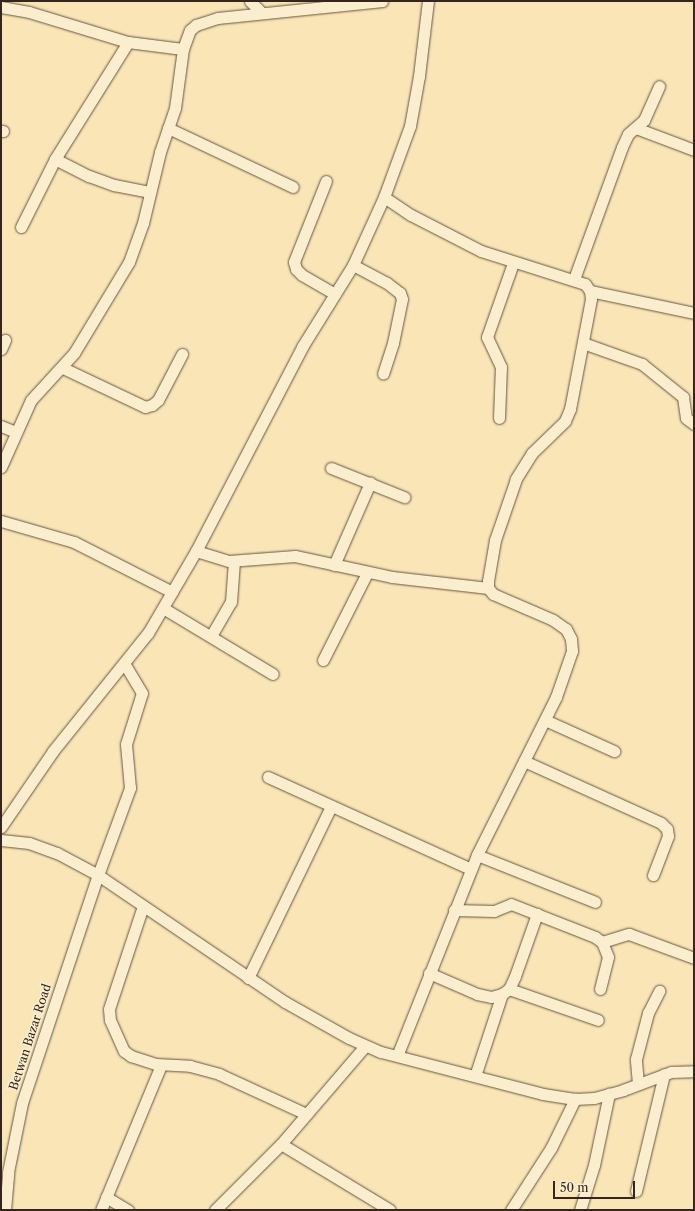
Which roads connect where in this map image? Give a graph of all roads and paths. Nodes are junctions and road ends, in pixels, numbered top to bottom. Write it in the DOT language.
graph roads {
  1 [pos="250,1"];
  2 [pos="382,1"];
  3 [pos="428,1"];
  4 [pos="1,7"];
  5 [pos="262,13"];
  6 [pos="128,42"];
  7 [pos="183,48"];
  8 [pos="658,86"];
  9 [pos="168,128"];
  10 [pos="636,128"];
  11 [pos="694,150"];
  12 [pos="55,159"];
  13 [pos="326,181"];
  14 [pos="293,187"];
  15 [pos="150,192"];
  16 [pos="384,197"];
  17 [pos="21,227"];
  18 [pos="513,263"];
  19 [pos="353,265"];
  20 [pos="574,279"];
  21 [pos="590,291"];
  22 [pos="335,294"];
  23 [pos="694,313"];
  24 [pos="583,343"];
  25 [pos="182,354"];
  26 [pos="62,368"];
  27 [pos="383,373"];
  28 [pos="500,418"];
  29 [pos="694,424"];
  30 [pos="1,426"];
  31 [pos="16,432"];
  32 [pos="1,467"];
  33 [pos="331,468"];
  34 [pos="370,483"];
  35 [pos="404,496"];
  36 [pos="1,520"];
  37 [pos="196,551"];
  38 [pos="234,561"];
  39 [pos="334,565"];
  40 [pos="367,573"];
  41 [pos="488,588"];
  42 [pos="172,592"];
  43 [pos="163,608"];
  44 [pos="211,636"];
  45 [pos="323,660"];
  46 [pos="124,663"];
  47 [pos="273,674"];
  48 [pos="545,720"];
  49 [pos="614,751"];
  50 [pos="524,761"];
  51 [pos="268,777"];
  52 [pos="331,806"];
  53 [pos="1,827"];
  54 [pos="1,840"];
  55 [pos="477,855"];
  56 [pos="471,869"];
  57 [pos="98,875"];
  58 [pos="653,876"];
  59 [pos="595,902"];
  60 [pos="143,906"];
  61 [pos="454,910"];
  62 [pos="537,914"];
  63 [pos="602,942"];
  64 [pos="694,958"];
  65 [pos="429,973"];
  66 [pos="248,978"];
  67 [pos="600,989"];
  68 [pos="658,991"];
  69 [pos="505,992"];
  70 [pos="598,1020"];
  71 [pos="365,1046"];
  72 [pos="397,1056"];
  73 [pos="161,1065"];
  74 [pos="694,1071"];
  75 [pos="664,1074"];
  76 [pos="475,1076"];
  77 [pos="638,1084"];
  78 [pos="609,1094"];
  79 [pos="575,1099"];
  80 [pos="306,1114"];
  81 [pos="281,1144"];
  82 [pos="3,1183"];
  83 [pos="636,1191"];
  84 [pos="106,1197"];
  85 [pos="5,1210"];
  86 [pos="101,1210"];
  87 [pos="128,1210"];
  88 [pos="215,1210"];
  89 [pos="390,1210"];
  90 [pos="511,1210"];
  91 [pos="580,1210"];
  1 -- 5 [label="street"];
  2 -- 5 [label="street"];
  3 -- 16 [label="street"];
  4 -- 6 [label="street"];
  5 -- 7 [label="street"];
  6 -- 7 [label="street"];
  6 -- 12 [label="street"];
  7 -- 9 [label="street"];
  8 -- 10 [label="street"];
  9 -- 14 [label="street"];
  9 -- 15 [label="street"];
  10 -- 11 [label="street"];
  10 -- 20 [label="street"];
  12 -- 15 [label="street"];
  12 -- 17 [label="street"];
  13 -- 22 [label="street"];
  15 -- 26 [label="street"];
  16 -- 18 [label="street"];
  16 -- 19 [label="street"];
  18 -- 20 [label="street"];
  18 -- 28 [label="street"];
  19 -- 22 [label="street"];
  19 -- 27 [label="street"];
  20 -- 21 [label="street"];
  21 -- 23 [label="street"];
  21 -- 24 [label="street"];
  22 -- 37 [label="street"];
  24 -- 29 [label="street"];
  24 -- 41 [label="street"];
  25 -- 26 [label="street"];
  26 -- 31 [label="street"];
  30 -- 31 [label="street"];
  31 -- 32 [label="street"];
  33 -- 34 [label="street"];
  34 -- 35 [label="street"];
  34 -- 39 [label="street"];
  36 -- 42 [label="street"];
  37 -- 38 [label="street"];
  37 -- 42 [label="street"];
  38 -- 39 [label="street"];
  38 -- 44 [label="street"];
  39 -- 40 [label="street"];
  40 -- 41 [label="street"];
  40 -- 45 [label="street"];
  41 -- 48 [label="street"];
  42 -- 43 [label="street"];
  43 -- 44 [label="street"];
  43 -- 46 [label="street"];
  44 -- 47 [label="street"];
  46 -- 53 [label="street"];
  46 -- 57 [label="street, Betwan Bazar Road"];
  48 -- 49 [label="street"];
  48 -- 50 [label="street"];
  50 -- 55 [label="street"];
  50 -- 58 [label="street"];
  51 -- 52 [label="street"];
  52 -- 56 [label="street"];
  52 -- 66 [label="street"];
  54 -- 57 [label="street"];
  55 -- 56 [label="street"];
  55 -- 59 [label="street"];
  56 -- 61 [label="street"];
  57 -- 60 [label="street"];
  57 -- 82 [label="street, Betwan Bazar Road"];
  60 -- 66 [label="street"];
  60 -- 73 [label="street"];
  61 -- 62 [label="street"];
  61 -- 65 [label="street"];
  62 -- 63 [label="street"];
  62 -- 69 [label="street"];
  63 -- 64 [label="street"];
  63 -- 67 [label="street"];
  65 -- 69 [label="street"];
  65 -- 72 [label="street"];
  66 -- 71 [label="street"];
  68 -- 77 [label="street"];
  69 -- 70 [label="street"];
  69 -- 76 [label="street"];
  71 -- 72 [label="street"];
  71 -- 80 [label="street"];
  72 -- 76 [label="street"];
  73 -- 80 [label="street"];
  73 -- 84 [label="street"];
  74 -- 75 [label="street"];
  75 -- 77 [label="street"];
  75 -- 83 [label="street"];
  76 -- 79 [label="street"];
  77 -- 78 [label="street"];
  78 -- 79 [label="street"];
  78 -- 91 [label="street"];
  79 -- 90 [label="street"];
  80 -- 81 [label="street"];
  81 -- 88 [label="street"];
  81 -- 89 [label="street"];
  82 -- 85 [label="street, Betwan Bazar Road"];
  84 -- 86 [label="street"];
  84 -- 87 [label="street"];
}
